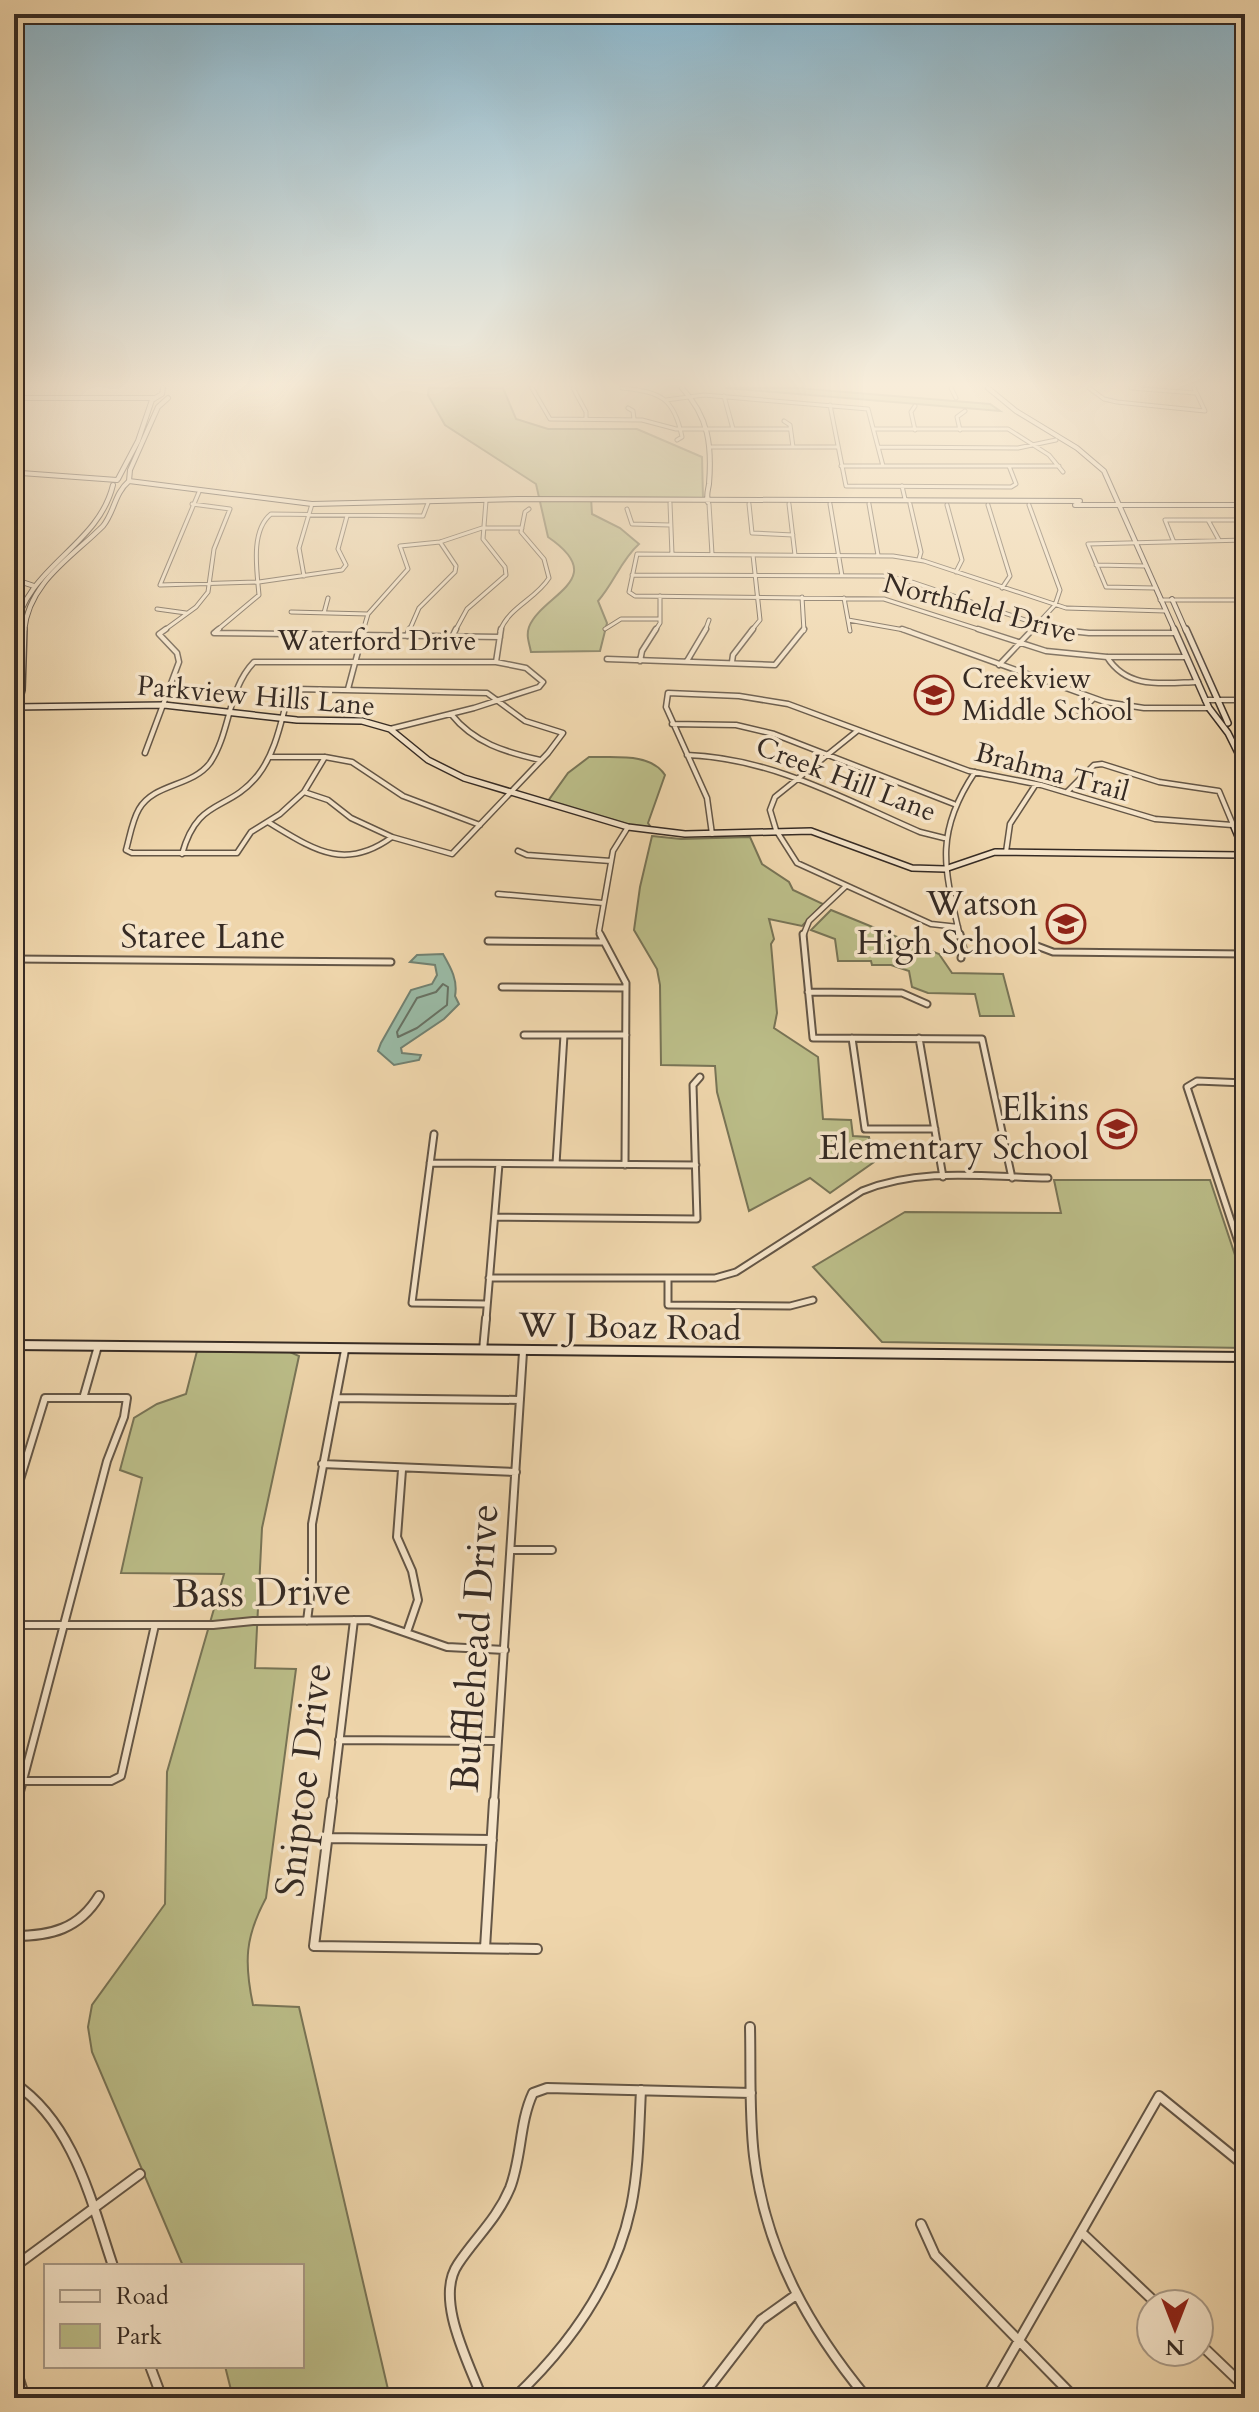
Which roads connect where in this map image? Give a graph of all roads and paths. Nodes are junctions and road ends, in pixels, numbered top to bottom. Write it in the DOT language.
graph roads {
  1 [pos="22,501"];
  2 [pos="108,501"];
  3 [pos="117,501"];
  4 [pos="194,501"];
  5 [pos="280,501"];
  6 [pos="486,501"];
  7 [pos="493,501"];
  8 [pos="614,501"];
  9 [pos="662,501"];
  10 [pos="710,501"];
  11 [pos="907,501"];
  12 [pos="1015,501"];
  13 [pos="1080,501"];
  14 [pos="1116,501"];
  15 [pos="789,502"];
  16 [pos="428,503"];
  17 [pos="670,503"];
  18 [pos="910,503"];
  19 [pos="192,504"];
  20 [pos="312,504"];
  21 [pos="749,504"];
  22 [pos="830,504"];
  23 [pos="869,504"];
  24 [pos="947,505"];
  25 [pos="988,505"];
  26 [pos="1029,505"];
  27 [pos="1056,505"];
  28 [pos="1118,505"];
  29 [pos="1245,506"];
  30 [pos="529,509"];
  31 [pos="627,509"];
  32 [pos="22,512"];
  33 [pos="14,514"];
  34 [pos="307,516"];
  35 [pos="347,516"];
  36 [pos="1208,520"];
  37 [pos="1245,520"];
  38 [pos="670,525"];
  39 [pos="482,528"];
  40 [pos="522,528"];
  41 [pos="92,530"];
  42 [pos="99,531"];
  43 [pos="22,533"];
  44 [pos="14,535"];
  45 [pos="793,535"];
  46 [pos="1173,540"];
  47 [pos="1219,540"];
  48 [pos="1245,540"];
  49 [pos="440,542"];
  50 [pos="1135,543"];
  51 [pos="672,554"];
  52 [pos="712,554"];
  53 [pos="753,555"];
  54 [pos="795,555"];
  55 [pos="838,555"];
  56 [pos="878,555"];
  57 [pos="17,556"];
  58 [pos="919,559"];
  59 [pos="1096,565"];
  60 [pos="1145,566"];
  61 [pos="956,572"];
  62 [pos="632,575"];
  63 [pos="304,576"];
  64 [pos="755,576"];
  65 [pos="842,576"];
  66 [pos="17,579"];
  67 [pos="259,582"];
  68 [pos="212,585"];
  69 [pos="37,586"];
  70 [pos="1002,588"];
  71 [pos="1154,588"];
  72 [pos="660,596"];
  73 [pos="758,597"];
  74 [pos="802,597"];
  75 [pos="328,598"];
  76 [pos="844,598"];
  77 [pos="1172,599"];
  78 [pos="1160,600"];
  79 [pos="1245,600"];
  80 [pos="1055,605"];
  81 [pos="157,609"];
  82 [pos="1165,611"];
  83 [pos="291,612"];
  84 [pos="186,613"];
  85 [pos="324,613"];
  86 [pos="368,614"];
  87 [pos="660,619"];
  88 [pos="709,620"];
  89 [pos="848,620"];
  90 [pos="1037,625"];
  91 [pos="605,629"];
  92 [pos="850,631"];
  93 [pos="1175,633"];
  94 [pos="360,636"];
  95 [pos="407,636"];
  96 [pos="452,637"];
  97 [pos="500,637"];
  98 [pos="1020,644"];
  99 [pos="25,648"];
  100 [pos="15,650"];
  101 [pos="1107,657"];
  102 [pos="1185,657"];
  103 [pos="607,659"];
  104 [pos="354,661"];
  105 [pos="640,661"];
  106 [pos="687,661"];
  107 [pos="496,662"];
  108 [pos="732,662"];
  109 [pos="999,665"];
  110 [pos="1198,682"];
  111 [pos="348,689"];
  112 [pos="14,692"];
  113 [pos="499,699"];
  114 [pos="1093,699"];
  115 [pos="1205,700"];
  116 [pos="1217,700"];
  117 [pos="1245,700"];
  118 [pos="18,705"];
  119 [pos="164,705"];
  120 [pos="1209,708"];
  121 [pos="1080,712"];
  122 [pos="229,713"];
  123 [pos="451,714"];
  124 [pos="281,719"];
  125 [pos="14,721"];
  126 [pos="1228,723"];
  127 [pos="672,724"];
  128 [pos="390,729"];
  129 [pos="857,731"];
  130 [pos="145,753"];
  131 [pos="827,754"];
  132 [pos="687,755"];
  133 [pos="269,757"];
  134 [pos="325,757"];
  135 [pos="541,761"];
  136 [pos="1245,767"];
  137 [pos="975,772"];
  138 [pos="796,780"];
  139 [pos="1036,784"];
  140 [pos="304,792"];
  141 [pos="511,792"];
  142 [pos="1067,792"];
  143 [pos="954,804"];
  144 [pos="268,822"];
  145 [pos="480,825"];
  146 [pos="1245,826"];
  147 [pos="628,827"];
  148 [pos="1234,827"];
  149 [pos="776,830"];
  150 [pos="712,834"];
  151 [pos="392,837"];
  152 [pos="944,838"];
  153 [pos="518,851"];
  154 [pos="1006,852"];
  155 [pos="182,854"];
  156 [pos="611,861"];
  157 [pos="945,869"];
  158 [pos="846,886"];
  159 [pos="498,894"];
  160 [pos="603,903"];
  161 [pos="958,927"];
  162 [pos="488,941"];
  163 [pos="602,942"];
  164 [pos="1037,946"];
  165 [pos="1245,954"];
  166 [pos="961,958"];
  167 [pos="14,959"];
  168 [pos="391,962"];
  169 [pos="502,987"];
  170 [pos="626,988"];
  171 [pos="808,992"];
  172 [pos="927,1004"];
  173 [pos="524,1035"];
  174 [pos="564,1035"];
  175 [pos="626,1035"];
  176 [pos="852,1038"];
  177 [pos="919,1038"];
  178 [pos="700,1077"];
  179 [pos="1245,1083"];
  180 [pos="935,1129"];
  181 [pos="434,1134"];
  182 [pos="430,1163"];
  183 [pos="499,1164"];
  184 [pos="556,1164"];
  185 [pos="625,1165"];
  186 [pos="696,1165"];
  187 [pos="943,1177"];
  188 [pos="1012,1178"];
  189 [pos="1048,1178"];
  190 [pos="495,1217"];
  191 [pos="1245,1263"];
  192 [pos="489,1278"];
  193 [pos="668,1280"];
  194 [pos="813,1300"];
  195 [pos="487,1304"];
  196 [pos="14,1345"];
  197 [pos="98,1346"];
  198 [pos="345,1350"];
  199 [pos="483,1351"];
  200 [pos="523,1352"];
  201 [pos="1245,1357"];
  202 [pos="84,1396"];
  203 [pos="338,1398"];
  204 [pos="520,1400"];
  205 [pos="322,1464"];
  206 [pos="402,1470"];
  207 [pos="516,1472"];
  208 [pos="14,1499"];
  209 [pos="513,1550"];
  210 [pos="552,1550"];
  211 [pos="354,1620"];
  212 [pos="307,1621"];
  213 [pos="14,1625"];
  214 [pos="64,1625"];
  215 [pos="155,1625"];
  216 [pos="407,1632"];
  217 [pos="505,1650"];
  218 [pos="339,1740"];
  219 [pos="499,1741"];
  220 [pos="23,1781"];
  221 [pos="14,1815"];
  222 [pos="327,1838"];
  223 [pos="492,1840"];
  224 [pos="99,1896"];
  225 [pos="14,1936"];
  226 [pos="485,1948"];
  227 [pos="537,1949"];
  228 [pos="750,2027"];
  229 [pos="14,2083"];
  230 [pos="641,2090"];
  231 [pos="751,2093"];
  232 [pos="1245,2166"];
  233 [pos="140,2174"];
  234 [pos="92,2209"];
  235 [pos="921,2224"];
  236 [pos="1081,2232"];
  237 [pos="112,2264"];
  238 [pos="14,2267"];
  239 [pos="1140,2288"];
  240 [pos="796,2295"];
  241 [pos="1018,2341"];
  242 [pos="1215,2358"];
  243 [pos="14,2363"];
  244 [pos="151,2368"];
  245 [pos="1245,2387"];
  246 [pos="25,2398"];
  247 [pos="162,2398"];
  248 [pos="482,2398"];
  249 [pos="514,2398"];
  250 [pos="701,2398"];
  251 [pos="867,2398"];
  252 [pos="986,2398"];
  253 [pos="1075,2398"];
  1 -- 32 [label="main road"];
  2 -- 41 [label="main road"];
  3 -- 42 [label="main road"];
  4 -- 19 [label="street"];
  5 -- 20 [label="main road"];
  6 -- 7 [label="main road"];
  6 -- 16 [label="main road"];
  6 -- 39 [label="street"];
  8 -- 17 [label="main road"];
  9 -- 10 [label="main road"];
  10 -- 15 [label="main road"];
  10 -- 17 [label="main road"];
  10 -- 21 [label="main road"];
  10 -- 52 [label="street"];
  11 -- 18 [label="street"];
  12 -- 13 [label="main road"];
  12 -- 18 [label="main road"];
  12 -- 27 [label="main road"];
  14 -- 28 [label="main road"];
  15 -- 18 [label="main road"];
  15 -- 21 [label="main road"];
  15 -- 22 [label="main road"];
  15 -- 45 [label="street"];
  16 -- 20 [label="main road"];
  16 -- 35 [label="street"];
  17 -- 38 [label="street"];
  18 -- 23 [label="main road"];
  18 -- 24 [label="main road"];
  18 -- 58 [label="street"];
  19 -- 68 [label="street"];
  19 -- 68 [label="street"];
  20 -- 34 [label="street"];
  21 -- 45 [label="street"];
  22 -- 23 [label="main road"];
  22 -- 55 [label="street"];
  23 -- 56 [label="street"];
  24 -- 25 [label="main road"];
  24 -- 61 [label="street"];
  25 -- 26 [label="main road"];
  25 -- 70 [label="street"];
  26 -- 27 [label="main road"];
  26 -- 80 [label="street"];
  27 -- 28 [label="main road"];
  28 -- 29 [label="main road"];
  28 -- 50 [label="main road"];
  30 -- 40 [label="street"];
  31 -- 38 [label="street"];
  32 -- 33 [label="street"];
  32 -- 43 [label="main road"];
  34 -- 35 [label="street"];
  34 -- 63 [label="street"];
  34 -- 67 [label="street"];
  35 -- 63 [label="street"];
  36 -- 37 [label="street"];
  36 -- 46 [label="street"];
  36 -- 47 [label="street"];
  38 -- 51 [label="street"];
  39 -- 40 [label="street"];
  39 -- 49 [label="street"];
  39 -- 96 [label="street"];
  40 -- 97 [label="street"];
  41 -- 42 [label="main road"];
  41 -- 69 [label="main road"];
  42 -- 69 [label="main road"];
  43 -- 44 [label="street"];
  43 -- 57 [label="main road"];
  45 -- 54 [label="street"];
  46 -- 47 [label="street"];
  46 -- 50 [label="street"];
  47 -- 48 [label="street"];
  49 -- 86 [label="street"];
  49 -- 95 [label="street"];
  50 -- 59 [label="street"];
  50 -- 60 [label="main road"];
  51 -- 52 [label="street"];
  51 -- 62 [label="street"];
  52 -- 53 [label="street"];
  53 -- 54 [label="street"];
  53 -- 64 [label="street"];
  54 -- 55 [label="street"];
  55 -- 56 [label="street"];
  55 -- 65 [label="street"];
  56 -- 58 [label="street"];
  57 -- 66 [label="main road"];
  58 -- 61 [label="street"];
  59 -- 60 [label="street"];
  59 -- 71 [label="street"];
  60 -- 71 [label="main road"];
  61 -- 70 [label="street"];
  62 -- 64 [label="street"];
  62 -- 72 [label="street, Northfield Drive"];
  63 -- 67 [label="street"];
  64 -- 65 [label="street"];
  64 -- 73 [label="street"];
  65 -- 90 [label="street"];
  66 -- 69 [label="main road"];
  67 -- 68 [label="street"];
  67 -- 94 [label="street"];
  68 -- 84 [label="street"];
  69 -- 99 [label="main road"];
  69 -- 100 [label="main road"];
  70 -- 80 [label="street"];
  71 -- 78 [label="main road"];
  72 -- 73 [label="street, Northfield Drive"];
  72 -- 87 [label="street"];
  73 -- 74 [label="street, Northfield Drive"];
  73 -- 108 [label="street"];
  74 -- 76 [label="street, Northfield Drive"];
  74 -- 108 [label="street"];
  75 -- 85 [label="street"];
  76 -- 89 [label="street"];
  76 -- 98 [label="street, Northfield Drive"];
  77 -- 78 [label="street"];
  77 -- 79 [label="street"];
  77 -- 116 [label="main road"];
  78 -- 82 [label="main road"];
  80 -- 82 [label="street"];
  80 -- 90 [label="street"];
  81 -- 84 [label="street"];
  82 -- 93 [label="main road"];
  83 -- 85 [label="street"];
  84 -- 119 [label="street"];
  85 -- 86 [label="street"];
  86 -- 94 [label="street"];
  87 -- 91 [label="street"];
  87 -- 105 [label="street"];
  88 -- 106 [label="street"];
  89 -- 92 [label="street"];
  89 -- 109 [label="street"];
  90 -- 93 [label="street"];
  90 -- 98 [label="street"];
  93 -- 102 [label="main road"];
  94 -- 95 [label="street"];
  94 -- 104 [label="street"];
  95 -- 96 [label="street"];
  96 -- 97 [label="street"];
  97 -- 107 [label="street"];
  98 -- 101 [label="street, Northfield Drive"];
  98 -- 109 [label="street"];
  99 -- 100 [label="main road"];
  99 -- 118 [label="main road"];
  100 -- 112 [label="main road"];
  101 -- 102 [label="street, Northfield Drive"];
  101 -- 110 [label="street"];
  102 -- 110 [label="main road"];
  103 -- 105 [label="street"];
  104 -- 107 [label="street, Waterford Drive"];
  104 -- 111 [label="street"];
  104 -- 122 [label="street, Waterford Drive"];
  105 -- 106 [label="street"];
  106 -- 108 [label="street"];
  107 -- 113 [label="street, Waterford Drive"];
  109 -- 114 [label="street"];
  110 -- 115 [label="main road"];
  111 -- 113 [label="street"];
  111 -- 124 [label="street"];
  113 -- 123 [label="street"];
  113 -- 135 [label="street"];
  114 -- 120 [label="street"];
  114 -- 121 [label="street"];
  115 -- 116 [label="street"];
  115 -- 120 [label="main road"];
  116 -- 117 [label="street"];
  116 -- 126 [label="main road"];
  118 -- 119 [label="main road, Parkview Hills Lane"];
  118 -- 125 [label="main road"];
  119 -- 122 [label="main road, Parkview Hills Lane"];
  119 -- 130 [label="street"];
  120 -- 136 [label="main road"];
  122 -- 124 [label="main road, Parkview Hills Lane"];
  122 -- 155 [label="street, Waterford Drive"];
  123 -- 128 [label="street"];
  123 -- 135 [label="street"];
  124 -- 128 [label="main road, Parkview Hills Lane"];
  124 -- 133 [label="street"];
  127 -- 129 [label="street, Brahma Trail"];
  127 -- 131 [label="street"];
  127 -- 132 [label="street"];
  128 -- 141 [label="main road, Parkview Hills Lane"];
  129 -- 131 [label="street"];
  129 -- 137 [label="street, Brahma Trail"];
  131 -- 138 [label="street"];
  131 -- 143 [label="street"];
  132 -- 138 [label="street, Creek Hill Lane"];
  132 -- 150 [label="street"];
  133 -- 134 [label="street"];
  133 -- 155 [label="street"];
  134 -- 140 [label="street"];
  134 -- 145 [label="street"];
  135 -- 141 [label="street"];
  137 -- 139 [label="street, Brahma Trail"];
  137 -- 143 [label="street"];
  138 -- 149 [label="street"];
  138 -- 152 [label="street, Creek Hill Lane"];
  139 -- 142 [label="street, Brahma Trail"];
  139 -- 154 [label="street"];
  140 -- 144 [label="street"];
  140 -- 151 [label="street"];
  141 -- 145 [label="street"];
  141 -- 147 [label="main road, Parkview Hills Lane"];
  142 -- 148 [label="street, Brahma Trail"];
  142 -- 148 [label="street, Parkview Hills Lane"];
  143 -- 152 [label="street"];
  144 -- 151 [label="street"];
  144 -- 155 [label="street"];
  145 -- 151 [label="street"];
  146 -- 148 [label="street, Brahma Trail"];
  147 -- 150 [label="main road, Parkview Hills Lane"];
  147 -- 156 [label="street"];
  148 -- 154 [label="main road, Parkview Hills Lane"];
  149 -- 150 [label="main road, Parkview Hills Lane"];
  149 -- 157 [label="main road, Parkview Hills Lane"];
  149 -- 158 [label="street"];
  152 -- 157 [label="street"];
  153 -- 156 [label="street"];
  154 -- 157 [label="main road, Parkview Hills Lane"];
  156 -- 160 [label="street"];
  157 -- 161 [label="street"];
  158 -- 161 [label="street"];
  158 -- 171 [label="street"];
  159 -- 160 [label="street"];
  160 -- 163 [label="street"];
  161 -- 166 [label="street"];
  162 -- 163 [label="street"];
  163 -- 170 [label="street"];
  164 -- 165 [label="street"];
  167 -- 168 [label="street, Staree Lane"];
  169 -- 170 [label="street"];
  170 -- 175 [label="street"];
  171 -- 172 [label="street"];
  171 -- 176 [label="street"];
  173 -- 174 [label="street"];
  174 -- 175 [label="street"];
  174 -- 184 [label="street"];
  175 -- 185 [label="street"];
  176 -- 177 [label="street"];
  176 -- 180 [label="street"];
  177 -- 180 [label="street"];
  177 -- 188 [label="street"];
  178 -- 186 [label="street"];
  179 -- 191 [label="street"];
  180 -- 187 [label="street"];
  181 -- 182 [label="street"];
  182 -- 183 [label="street"];
  182 -- 195 [label="street"];
  183 -- 184 [label="street"];
  183 -- 190 [label="street"];
  184 -- 185 [label="street"];
  185 -- 186 [label="street"];
  186 -- 190 [label="street"];
  187 -- 188 [label="street"];
  187 -- 193 [label="street"];
  188 -- 189 [label="street"];
  190 -- 192 [label="street"];
  192 -- 193 [label="street"];
  192 -- 195 [label="street"];
  193 -- 194 [label="street"];
  195 -- 199 [label="street"];
  196 -- 197 [label="main road, W J Boaz Road"];
  197 -- 198 [label="main road, W J Boaz Road"];
  197 -- 202 [label="street"];
  198 -- 199 [label="main road, W J Boaz Road"];
  198 -- 203 [label="street"];
  199 -- 200 [label="main road, W J Boaz Road"];
  200 -- 201 [label="main road, W J Boaz Road"];
  200 -- 204 [label="street, Bufflehead Drive"];
  202 -- 208 [label="street"];
  202 -- 214 [label="street"];
  203 -- 204 [label="street"];
  203 -- 205 [label="street"];
  204 -- 207 [label="street, Bufflehead Drive"];
  205 -- 206 [label="street"];
  205 -- 212 [label="street"];
  206 -- 207 [label="street"];
  206 -- 216 [label="street"];
  207 -- 209 [label="street, Bufflehead Drive"];
  209 -- 210 [label="street"];
  209 -- 217 [label="street, Bufflehead Drive"];
  211 -- 212 [label="street, Bass Drive"];
  211 -- 216 [label="street, Bass Drive"];
  211 -- 218 [label="street, Sniptoe Drive"];
  212 -- 215 [label="street, Bass Drive"];
  213 -- 214 [label="street, Bass Drive"];
  214 -- 215 [label="street, Bass Drive"];
  214 -- 220 [label="street"];
  215 -- 220 [label="street"];
  216 -- 217 [label="street, Bass Drive"];
  217 -- 219 [label="street, Bufflehead Drive"];
  218 -- 219 [label="street"];
  218 -- 222 [label="street, Sniptoe Drive"];
  219 -- 223 [label="street, Bufflehead Drive"];
  220 -- 221 [label="street"];
  222 -- 223 [label="street"];
  222 -- 226 [label="street, Sniptoe Drive"];
  223 -- 226 [label="street, Bufflehead Drive"];
  224 -- 225 [label="street"];
  226 -- 227 [label="street"];
  228 -- 231 [label="street"];
  229 -- 234 [label="street"];
  230 -- 231 [label="street"];
  230 -- 248 [label="street"];
  230 -- 249 [label="street"];
  231 -- 240 [label="street"];
  232 -- 236 [label="street"];
  233 -- 234 [label="street"];
  234 -- 237 [label="street"];
  234 -- 238 [label="street"];
  235 -- 241 [label="street"];
  236 -- 239 [label="street"];
  236 -- 241 [label="street"];
  240 -- 250 [label="street"];
  240 -- 251 [label="street"];
  241 -- 252 [label="street"];
  241 -- 253 [label="street"];
  242 -- 245 [label="street"];
  243 -- 246 [label="street"];
  244 -- 247 [label="street"];
}
